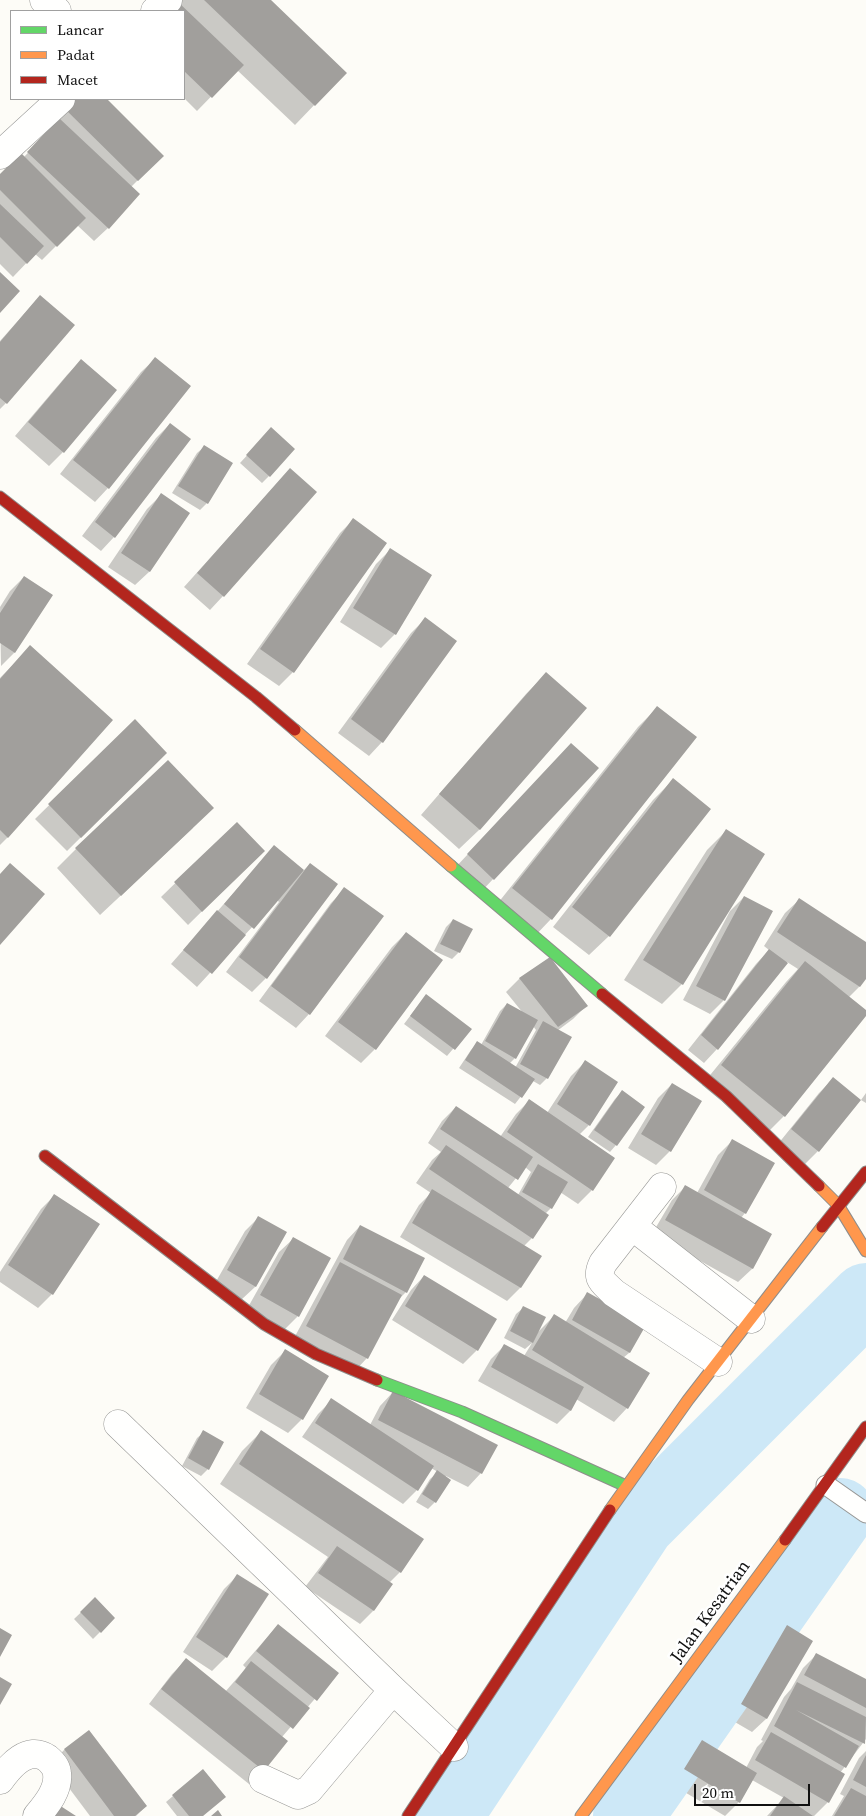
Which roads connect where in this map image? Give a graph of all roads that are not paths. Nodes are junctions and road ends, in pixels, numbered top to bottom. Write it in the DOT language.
graph roads {
  1 [pos="44,0"];
  2 [pos="168,0"];
  3 [pos="56,10"];
  4 [pos="157,10"];
  5 [pos="60,100"];
  6 [pos="0,155"];
  7 [pos="0,497"];
  8 [pos="46,1156"];
  9 [pos="866,1172"];
  10 [pos="662,1187"];
  11 [pos="838,1205"];
  12 [pos="632,1226"];
  13 [pos="866,1251"];
  14 [pos="751,1319"];
  15 [pos="718,1362"];
  16 [pos="118,1424"];
  17 [pos="866,1426"];
  18 [pos="826,1485"];
  19 [pos="626,1486"];
  20 [pos="866,1513"];
  21 [pos="393,1690"];
  22 [pos="454,1746"];
  23 [pos="263,1779"];
  24 [pos="0,1780"];
  25 [pos="37,1816"];
  26 [pos="408,1816"];
  27 [pos="581,1816"];
  1 -- 3 [label="street"];
  2 -- 4 [label="street"];
  5 -- 6 [label="street"];
  7 -- 11 [label="street"];
  8 -- 19 [label="street"];
  9 -- 11 [label="street"];
  10 -- 12 [label="street"];
  11 -- 13 [label="street"];
  11 -- 14 [label="street"];
  12 -- 14 [label="street"];
  12 -- 15 [label="street"];
  14 -- 15 [label="street"];
  15 -- 19 [label="street"];
  16 -- 21 [label="street"];
  17 -- 18 [label="street, Jalan Kesatrian"];
  18 -- 20 [label="lane"];
  18 -- 27 [label="street, Jalan Kesatrian"];
  19 -- 22 [label="street"];
  21 -- 22 [label="street"];
  21 -- 23 [label="street"];
  22 -- 26 [label="street"];
  24 -- 25 [label="street"];
}
